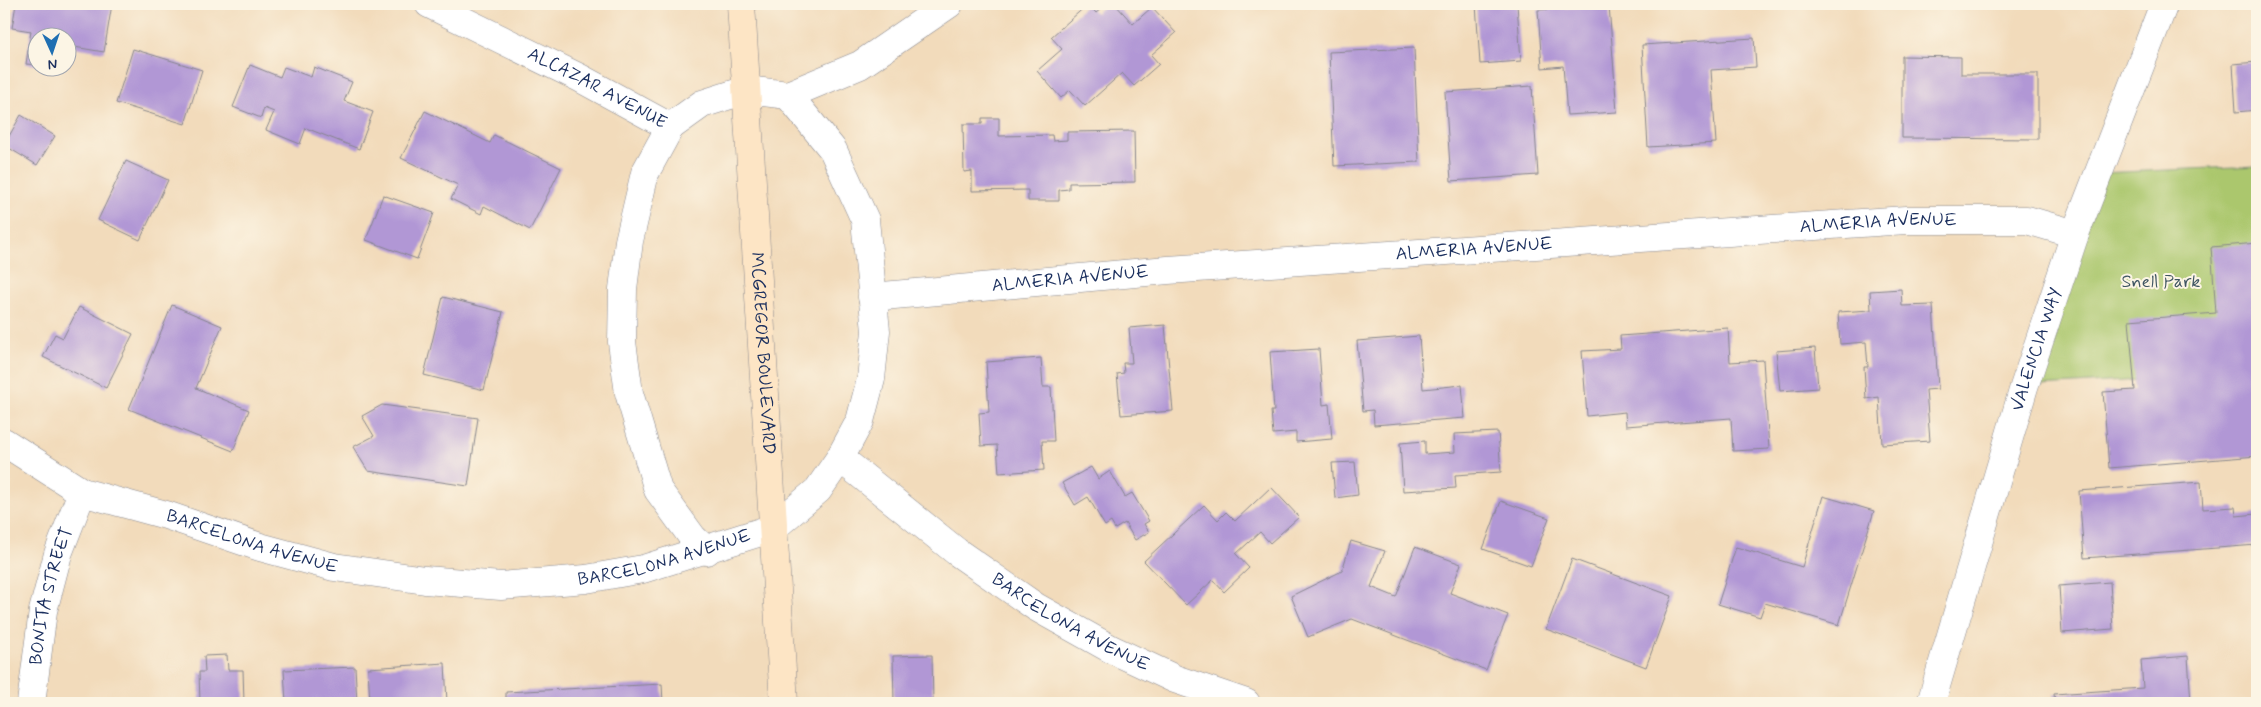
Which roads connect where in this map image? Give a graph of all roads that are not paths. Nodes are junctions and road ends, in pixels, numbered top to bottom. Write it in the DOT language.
graph roads {
  1 [pos="429,4"];
  2 [pos="741,4"];
  3 [pos="949,4"];
  4 [pos="2164,4"];
  5 [pos="746,90"];
  6 [pos="788,95"];
  7 [pos="670,128"];
  8 [pos="2075,234"];
  9 [pos="872,297"];
  10 [pos="4,442"];
  11 [pos="840,458"];
  12 [pos="82,492"];
  13 [pos="773,528"];
  14 [pos="707,551"];
  15 [pos="31,703"];
  16 [pos="784,703"];
  17 [pos="1246,703"];
  18 [pos="1931,703"];
  1 -- 7 [label="street, ALCAZAR AVENUE"];
  2 -- 5 [label="main road, MCGREGOR BOULEVARD"];
  3 -- 6 [label="street, ALCAZAR AVENUE"];
  4 -- 8 [label="street, VALENCIA WAY"];
  5 -- 6 [label="street, ALCAZAR AVENUE"];
  5 -- 7 [label="street, ALCAZAR AVENUE"];
  5 -- 13 [label="main road, MCGREGOR BOULEVARD"];
  6 -- 9 [label="street"];
  7 -- 14 [label="street"];
  8 -- 9 [label="street, ALMERIA AVENUE"];
  8 -- 18 [label="street, VALENCIA WAY"];
  9 -- 11 [label="street"];
  10 -- 12 [label="street, BARCELONA AVENUE"];
  11 -- 13 [label="street, BARCELONA AVENUE"];
  11 -- 17 [label="street, BARCELONA AVENUE"];
  12 -- 14 [label="street, BARCELONA AVENUE"];
  12 -- 15 [label="street, BONITA STREET"];
  13 -- 14 [label="street, BARCELONA AVENUE"];
  13 -- 16 [label="main road, MCGREGOR BOULEVARD"];
}
